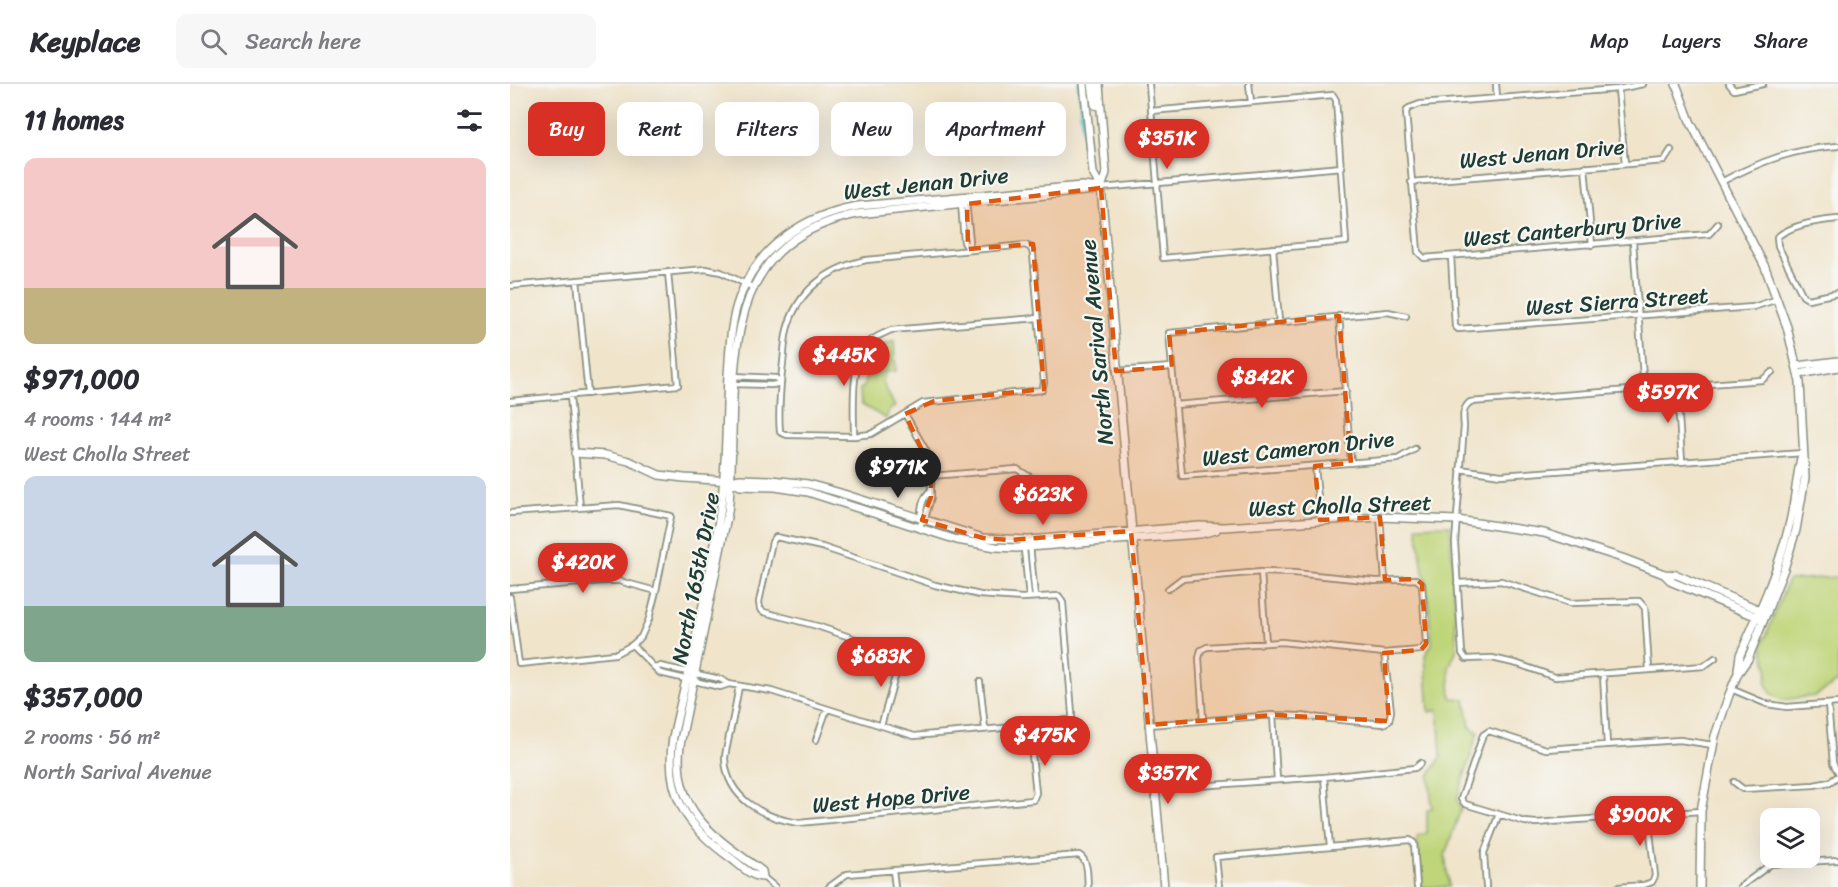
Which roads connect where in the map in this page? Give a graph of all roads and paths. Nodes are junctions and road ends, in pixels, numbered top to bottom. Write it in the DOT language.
graph roads {
  1 [pos="1084,84"];
  2 [pos="1092,84"];
  3 [pos="1099,84"];
  4 [pos="1149,84"];
  5 [pos="1249,84"];
  6 [pos="1496,84"];
  7 [pos="1643,84"];
  8 [pos="1676,84"];
  9 [pos="1729,84"];
  10 [pos="1763,84"];
  11 [pos="1618,89"];
  12 [pos="1497,98"];
  13 [pos="1251,102"];
  14 [pos="1101,107"];
  15 [pos="1151,111"];
  16 [pos="1838,146"];
  17 [pos="1671,150"];
  18 [pos="1625,164"];
  19 [pos="1342,167"];
  20 [pos="1585,167"];
  21 [pos="1411,182"];
  22 [pos="1721,182"];
  23 [pos="1157,183"];
  24 [pos="1101,188"];
  25 [pos="963,202"];
  26 [pos="1838,219"];
  27 [pos="1718,224"];
  28 [pos="1633,241"];
  29 [pos="1592,245"];
  30 [pos="1273,248"];
  31 [pos="968,249"];
  32 [pos="770,255"];
  33 [pos="1451,256"];
  34 [pos="668,272"];
  35 [pos="577,280"];
  36 [pos="510,286"];
  37 [pos="749,286"];
  38 [pos="1838,293"];
  39 [pos="1778,299"];
  40 [pos="1339,316"];
  41 [pos="1406,316"];
  42 [pos="1639,316"];
  43 [pos="1038,318"];
  44 [pos="1279,322"];
  45 [pos="1838,361"];
  46 [pos="1172,367"];
  47 [pos="1838,367"];
  48 [pos="1798,370"];
  49 [pos="1116,371"];
  50 [pos="1772,372"];
  51 [pos="731,380"];
  52 [pos="781,383"];
  53 [pos="1677,387"];
  54 [pos="1644,390"];
  55 [pos="1346,391"];
  56 [pos="588,394"];
  57 [pos="570,396"];
  58 [pos="510,401"];
  59 [pos="1175,405"];
  60 [pos="905,414"];
  61 [pos="854,436"];
  62 [pos="1415,449"];
  63 [pos="575,453"];
  64 [pos="1803,453"];
  65 [pos="1682,461"];
  66 [pos="1351,463"];
  67 [pos="1315,466"];
  68 [pos="1460,469"];
  69 [pos="932,476"];
  70 [pos="1030,477"];
  71 [pos="728,480"];
  72 [pos="580,507"];
  73 [pos="510,513"];
  74 [pos="1380,517"];
  75 [pos="1320,520"];
  76 [pos="1457,520"];
  77 [pos="921,523"];
  78 [pos="1224,527"];
  79 [pos="1131,531"];
  80 [pos="1131,539"];
  81 [pos="1026,544"];
  82 [pos="1261,572"];
  83 [pos="1385,580"];
  84 [pos="1457,583"];
  85 [pos="510,589"];
  86 [pos="1168,589"];
  87 [pos="656,591"];
  88 [pos="510,597"];
  89 [pos="1032,597"];
  90 [pos="1762,615"];
  91 [pos="1266,643"];
  92 [pos="632,645"];
  93 [pos="1384,653"];
  94 [pos="1715,658"];
  95 [pos="1649,670"];
  96 [pos="1603,675"];
  97 [pos="690,677"];
  98 [pos="980,682"];
  99 [pos="739,686"];
  100 [pos="1731,689"];
  101 [pos="1838,703"];
  102 [pos="1828,704"];
  103 [pos="827,709"];
  104 [pos="1273,716"];
  105 [pos="1203,720"];
  106 [pos="1148,725"];
  107 [pos="881,726"];
  108 [pos="1029,726"];
  109 [pos="985,729"];
  110 [pos="816,740"];
  111 [pos="1713,745"];
  112 [pos="1607,746"];
  113 [pos="1421,763"];
  114 [pos="1838,774"];
  115 [pos="1324,777"];
  116 [pos="1277,780"];
  117 [pos="1183,781"];
  118 [pos="1734,783"];
  119 [pos="1701,811"];
  120 [pos="1499,814"];
  121 [pos="1648,815"];
  122 [pos="1330,847"];
  123 [pos="1838,860"];
  124 [pos="893,870"];
  125 [pos="767,882"];
  126 [pos="775,887"];
  127 [pos="829,887"];
  128 [pos="894,887"];
  129 [pos="1089,887"];
  130 [pos="1164,887"];
  131 [pos="1219,887"];
  132 [pos="1417,887"];
  133 [pos="1486,887"];
  134 [pos="1619,887"];
  135 [pos="1700,887"];
  136 [pos="1740,887"];
  1 -- 24 [label="street, North Sarival Avenue"];
  2 -- 14 [label="street"];
  3 -- 14 [label="street, North Sarival Avenue"];
  4 -- 15 [label="street"];
  5 -- 13 [label="street"];
  6 -- 12 [label="street"];
  7 -- 11 [label="street"];
  8 -- 22 [label="street"];
  9 -- 10 [label="street"];
  11 -- 12 [label="street"];
  11 -- 18 [label="street"];
  12 -- 21 [label="street"];
  13 -- 15 [label="street"];
  13 -- 19 [label="street"];
  14 -- 24 [label="street, North Sarival Avenue"];
  15 -- 23 [label="street"];
  16 -- 22 [label="street"];
  17 -- 18 [label="street, West Jenan Drive"];
  18 -- 20 [label="street, West Jenan Drive"];
  19 -- 23 [label="street, West Jenan Drive"];
  19 -- 30 [label="street"];
  20 -- 21 [label="street, West Jenan Drive"];
  20 -- 29 [label="street"];
  21 -- 33 [label="street, West Canterbury Drive"];
  22 -- 39 [label="street"];
  23 -- 24 [label="street, West Jenan Drive"];
  23 -- 30 [label="street"];
  24 -- 25 [label="street, West Jenan Drive"];
  24 -- 49 [label="street, North Sarival Avenue"];
  25 -- 31 [label="street"];
  25 -- 32 [label="street, West Jenan Drive"];
  26 -- 38 [label="street"];
  27 -- 28 [label="street, West Canterbury Drive"];
  28 -- 29 [label="street, West Canterbury Drive"];
  28 -- 42 [label="street"];
  29 -- 33 [label="street, West Canterbury Drive"];
  30 -- 44 [label="street"];
  31 -- 43 [label="street"];
  31 -- 52 [label="street"];
  32 -- 37 [label="street, North 165th Drive"];
  33 -- 42 [label="street, West Sierra Street"];
  34 -- 35 [label="street"];
  34 -- 37 [label="street"];
  34 -- 56 [label="street"];
  35 -- 36 [label="street"];
  35 -- 56 [label="street"];
  37 -- 51 [label="street, North 165th Drive"];
  37 -- 51 [label="street, North 165th Drive"];
  39 -- 42 [label="street, West Sierra Street"];
  39 -- 48 [label="street"];
  40 -- 41 [label="street"];
  40 -- 44 [label="street"];
  40 -- 55 [label="street"];
  42 -- 54 [label="street"];
  43 -- 60 [label="street"];
  43 -- 61 [label="street"];
  44 -- 46 [label="street"];
  45 -- 48 [label="street"];
  46 -- 49 [label="street"];
  46 -- 59 [label="street"];
  47 -- 48 [label="street"];
  48 -- 64 [label="street"];
  49 -- 79 [label="street, North Sarival Avenue"];
  50 -- 53 [label="street"];
  51 -- 52 [label="street"];
  51 -- 71 [label="street, North 165th Drive"];
  52 -- 61 [label="street"];
  53 -- 54 [label="street"];
  53 -- 65 [label="street"];
  54 -- 68 [label="street"];
  55 -- 59 [label="street"];
  55 -- 66 [label="street"];
  56 -- 57 [label="street"];
  57 -- 58 [label="street"];
  57 -- 63 [label="street"];
  59 -- 67 [label="street, West Cameron Drive"];
  60 -- 61 [label="street"];
  60 -- 69 [label="street"];
  62 -- 66 [label="street, West Cameron Drive"];
  63 -- 71 [label="street, West Cholla Street"];
  63 -- 72 [label="street"];
  64 -- 65 [label="street"];
  64 -- 90 [label="street"];
  65 -- 68 [label="street"];
  66 -- 67 [label="street, West Cameron Drive"];
  67 -- 75 [label="street"];
  68 -- 76 [label="street"];
  69 -- 70 [label="street"];
  69 -- 77 [label="street"];
  71 -- 77 [label="street, West Cholla Street"];
  71 -- 97 [label="street, North 165th Drive"];
  72 -- 73 [label="street"];
  72 -- 87 [label="street, North 165th Drive"];
  74 -- 75 [label="street, West Cholla Street"];
  74 -- 76 [label="street, West Cholla Street"];
  74 -- 83 [label="street"];
  75 -- 78 [label="street, West Cholla Street"];
  76 -- 84 [label="street"];
  76 -- 90 [label="street, West Cholla Street"];
  77 -- 81 [label="street, West Cholla Street"];
  78 -- 79 [label="street, West Cholla Street"];
  78 -- 80 [label="street, West Cholla Street"];
  79 -- 80 [label="street, North Sarival Avenue"];
  79 -- 81 [label="street, West Cholla Street"];
  80 -- 81 [label="street, West Cholla Street"];
  80 -- 106 [label="street, North Sarival Avenue"];
  81 -- 89 [label="street"];
  82 -- 83 [label="street"];
  82 -- 86 [label="street"];
  82 -- 91 [label="street"];
  83 -- 93 [label="street"];
  84 -- 95 [label="street"];
  84 -- 96 [label="street"];
  85 -- 87 [label="street"];
  87 -- 92 [label="street, North 165th Drive"];
  88 -- 92 [label="street"];
  89 -- 107 [label="street"];
  89 -- 108 [label="street"];
  90 -- 100 [label="street"];
  91 -- 93 [label="street"];
  91 -- 105 [label="street"];
  92 -- 97 [label="street"];
  93 -- 104 [label="street"];
  94 -- 95 [label="street"];
  95 -- 96 [label="street"];
  96 -- 112 [label="street"];
  97 -- 99 [label="street"];
  97 -- 125 [label="street, North 165th Drive"];
  98 -- 109 [label="street"];
  99 -- 103 [label="street"];
  99 -- 108 [label="street, West Hope Drive"];
  100 -- 102 [label="street"];
  100 -- 111 [label="street"];
  101 -- 102 [label="street"];
  102 -- 114 [label="street"];
  103 -- 107 [label="street"];
  103 -- 110 [label="street"];
  104 -- 105 [label="street"];
  104 -- 116 [label="street"];
  105 -- 106 [label="street"];
  106 -- 130 [label="street, North Sarival Avenue"];
  107 -- 109 [label="street"];
  108 -- 109 [label="street"];
  111 -- 112 [label="street"];
  111 -- 119 [label="street"];
  112 -- 120 [label="street"];
  113 -- 115 [label="street"];
  114 -- 118 [label="street"];
  115 -- 116 [label="street"];
  115 -- 122 [label="street"];
  116 -- 117 [label="street"];
  119 -- 121 [label="street"];
  119 -- 135 [label="street"];
  120 -- 121 [label="street"];
  120 -- 133 [label="street"];
  121 -- 134 [label="street"];
  122 -- 131 [label="street"];
  122 -- 132 [label="street"];
  123 -- 136 [label="street"];
  124 -- 127 [label="street"];
  124 -- 128 [label="street"];
  124 -- 129 [label="street"];
  125 -- 126 [label="street"];
}
